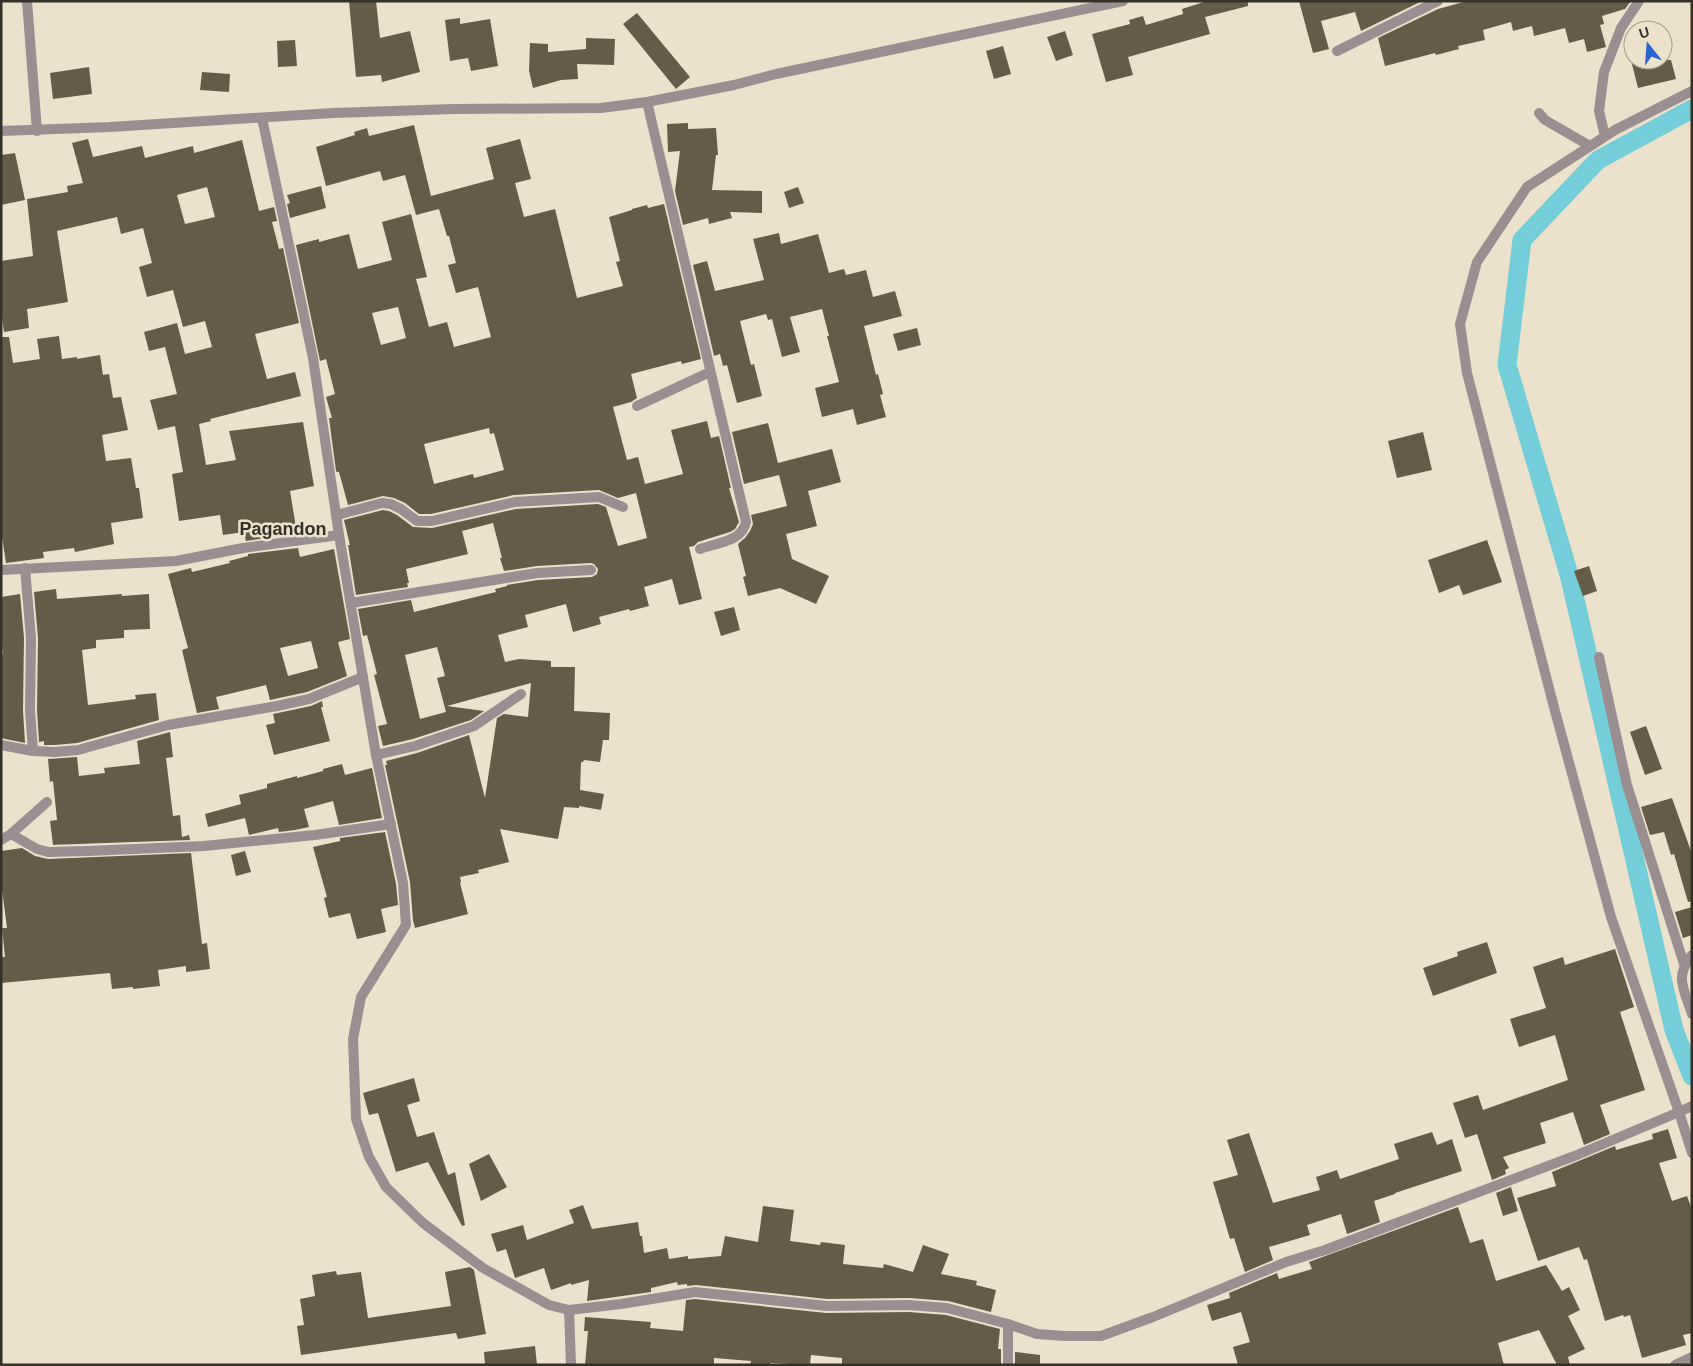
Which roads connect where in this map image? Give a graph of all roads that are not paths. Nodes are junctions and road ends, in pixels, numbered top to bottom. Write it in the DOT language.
graph roads {
  1 [pos="27,1"];
  2 [pos="1123,1"];
  3 [pos="1438,1"];
  4 [pos="1639,1"];
  5 [pos="1337,51"];
  6 [pos="1692,91"];
  7 [pos="646,102"];
  8 [pos="1539,113"];
  9 [pos="262,118"];
  10 [pos="1,131"];
  11 [pos="37,131"];
  12 [pos="1605,136"];
  13 [pos="1590,146"];
  14 [pos="710,372"];
  15 [pos="637,406"];
  16 [pos="623,507"];
  17 [pos="336,515"];
  18 [pos="339,535"];
  19 [pos="700,548"];
  20 [pos="25,568"];
  21 [pos="1,570"];
  22 [pos="591,570"];
  23 [pos="351,603"];
  24 [pos="1599,657"];
  25 [pos="363,677"];
  26 [pos="521,694"];
  27 [pos="1,745"];
  28 [pos="33,751"];
  29 [pos="376,755"];
  30 [pos="47,802"];
  31 [pos="390,824"];
  32 [pos="11,834"];
  33 [pos="1,840"];
  34 [pos="1692,955"];
  35 [pos="1684,964"];
  36 [pos="1692,1014"];
  37 [pos="1686,1109"];
  38 [pos="1692,1153"];
  39 [pos="569,1310"];
  40 [pos="1008,1324"];
  41 [pos="1692,1357"];
  42 [pos="571,1365"];
  43 [pos="1008,1365"];
  44 [pos="1675,1365"];
  1 -- 11 [label="street"];
  2 -- 7 [label="street"];
  3 -- 5 [label="street"];
  4 -- 12 [label="street"];
  6 -- 12 [label="street"];
  7 -- 9 [label="street"];
  7 -- 14 [label="street"];
  8 -- 13 [label="street"];
  9 -- 11 [label="street"];
  9 -- 17 [label="street"];
  10 -- 11 [label="street"];
  12 -- 13 [label="street"];
  13 -- 37 [label="street"];
  14 -- 15 [label="street"];
  14 -- 19 [label="street"];
  16 -- 17 [label="street"];
  17 -- 18 [label="street"];
  18 -- 20 [label="street"];
  18 -- 23 [label="street"];
  20 -- 21 [label="street"];
  20 -- 28 [label="street"];
  22 -- 23 [label="street"];
  23 -- 25 [label="street"];
  24 -- 35 [label="street"];
  25 -- 28 [label="street"];
  25 -- 29 [label="street"];
  26 -- 29 [label="street"];
  27 -- 28 [label="street"];
  29 -- 31 [label="street"];
  30 -- 32 [label="street"];
  31 -- 32 [label="street"];
  31 -- 39 [label="street"];
  32 -- 33 [label="street"];
  34 -- 35 [label="street"];
  35 -- 36 [label="street"];
  37 -- 38 [label="street"];
  37 -- 40 [label="street"];
  39 -- 40 [label="street"];
  39 -- 42 [label="street"];
  40 -- 43 [label="street"];
  41 -- 44 [label="street"];
}
